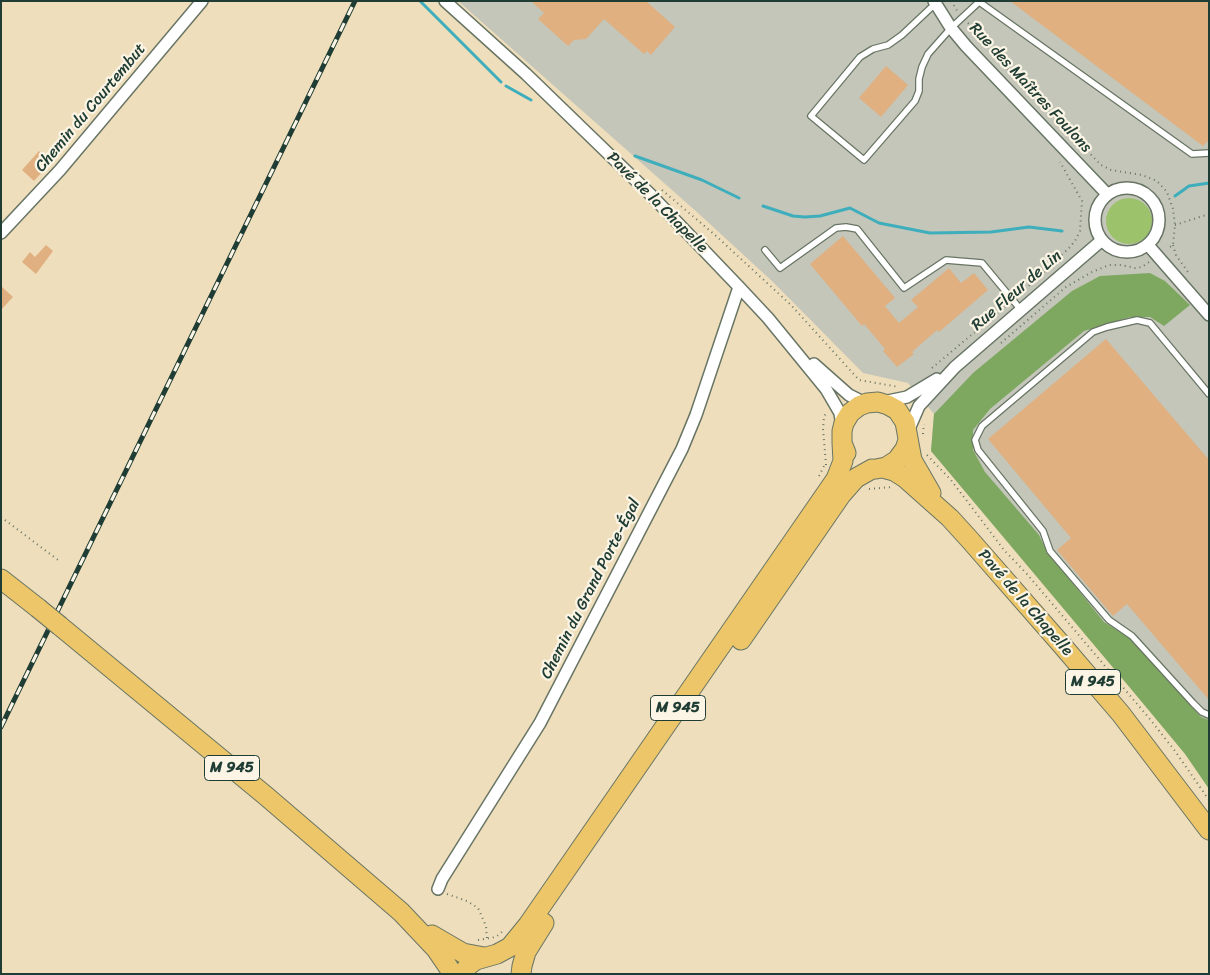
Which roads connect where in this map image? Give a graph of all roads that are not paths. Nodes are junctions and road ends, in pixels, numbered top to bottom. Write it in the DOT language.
graph roads {
  1 [pos="202,1"];
  2 [pos="445,1"];
  3 [pos="935,2"];
  4 [pos="979,2"];
  5 [pos="951,28"];
  6 [pos="1209,153"];
  7 [pos="1107,194"];
  8 [pos="1,233"];
  9 [pos="1102,240"];
  10 [pos="1148,245"];
  11 [pos="765,250"];
  12 [pos="739,287"];
  13 [pos="1020,310"];
  14 [pos="1209,315"];
  15 [pos="768,318"];
  16 [pos="955,367"];
  17 [pos="1209,394"];
  18 [pos="876,402"];
  19 [pos="842,435"];
  20 [pos="908,436"];
  21 [pos="877,468"];
  22 [pos="950,518"];
  23 [pos="1,579"];
  24 [pos="1209,715"];
  25 [pos="1209,830"];
  26 [pos="438,889"];
  27 [pos="401,912"];
  28 [pos="484,948"];
  29 [pos="453,974"];
  30 [pos="462,974"];
  31 [pos="520,974"];
  1 -- 8 [label="street, Chemin du Courtembut"];
  2 -- 12 [label="street, Pavé de la Chapelle"];
  3 -- 5 [label="street, Rue des Maîtres Foulons"];
  3 -- 5 [label="lane"];
  4 -- 5 [label="lane"];
  4 -- 6 [label="lane"];
  5 -- 7 [label="street, Rue des Maîtres Foulons"];
  7 -- 9 [label="street"];
  7 -- 10 [label="street"];
  9 -- 10 [label="street"];
  9 -- 13 [label="street, Rue Fleur de Lin"];
  10 -- 14 [label="street"];
  11 -- 13 [label="lane"];
  12 -- 15 [label="street, Pavé de la Chapelle"];
  12 -- 26 [label="street, Chemin du Grand Porte-Égal"];
  13 -- 16 [label="street, Rue Fleur de Lin"];
  15 -- 18 [label="street"];
  15 -- 19 [label="street, Pavé de la Chapelle"];
  16 -- 18 [label="street, Rue Fleur de Lin"];
  16 -- 20 [label="street, Rue Fleur de Lin"];
  17 -- 24 [label="lane"];
  18 -- 19 [label="main road"];
  18 -- 20 [label="main road, Pavé de la Chapelle"];
  19 -- 21 [label="main road, Pavé de la Chapelle"];
  19 -- 28 [label="main road, M 945"];
  20 -- 21 [label="main road"];
  20 -- 22 [label="main road, Pavé de la Chapelle / M 945"];
  21 -- 22 [label="main road, Pavé de la Chapelle / M 945"];
  21 -- 31 [label="main road, M 945"];
  22 -- 25 [label="main road, Pavé de la Chapelle / M 945"];
  23 -- 27 [label="main road, M 945, bridge"];
  27 -- 28 [label="main road, M 945"];
  27 -- 29 [label="main road, M 945"];
  28 -- 30 [label="main road"];
  28 -- 31 [label="main road"];
}
